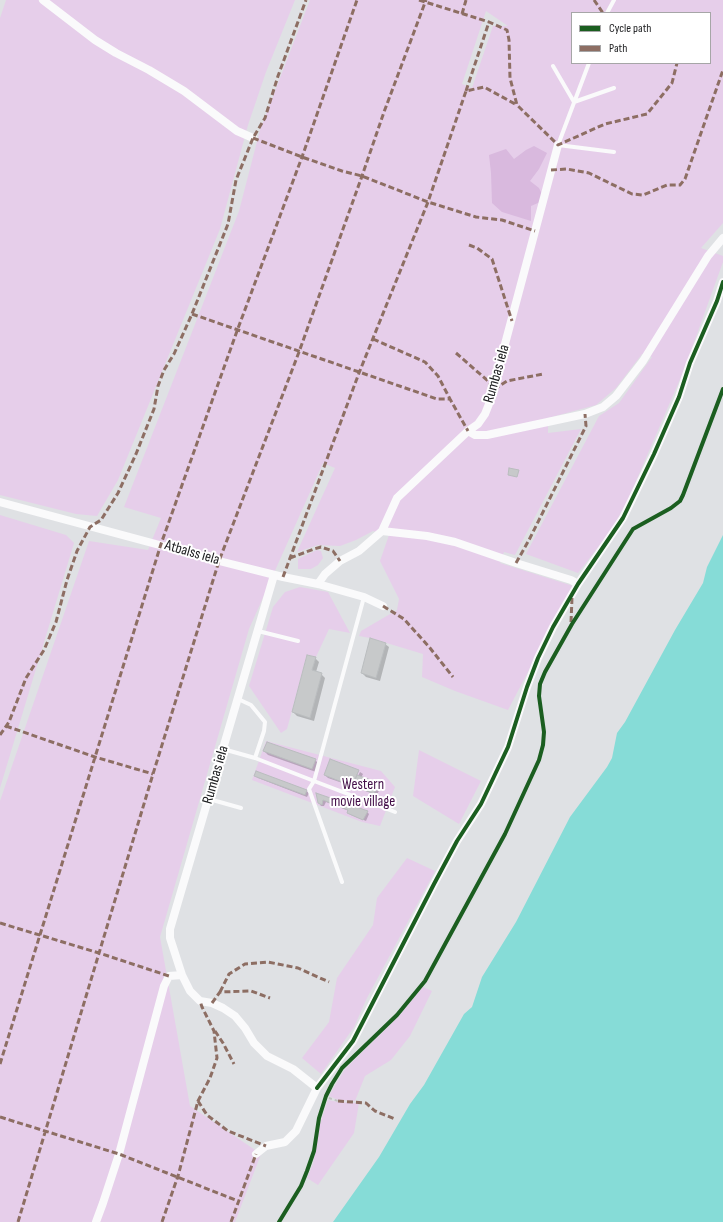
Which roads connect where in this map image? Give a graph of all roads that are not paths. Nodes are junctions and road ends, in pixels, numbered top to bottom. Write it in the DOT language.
graph roads {
  1 [pos="44,0"];
  2 [pos="614,0"];
  3 [pos="608,12"];
  4 [pos="589,64"];
  5 [pos="553,66"];
  6 [pos="614,88"];
  7 [pos="574,102"];
  8 [pos="253,138"];
  9 [pos="558,145"];
  10 [pos="614,152"];
  11 [pos="723,238"];
  12 [pos="723,282"];
  13 [pos="468,431"];
  14 [pos="0,502"];
  15 [pos="382,531"];
  16 [pos="274,575"];
  17 [pos="318,584"];
  18 [pos="578,584"];
  19 [pos="364,597"];
  20 [pos="383,606"];
  21 [pos="257,631"];
  22 [pos="298,641"];
  23 [pos="237,699"];
  24 [pos="223,748"];
  25 [pos="255,758"];
  26 [pos="314,781"];
  27 [pos="209,799"];
  28 [pos="241,808"];
  29 [pos="395,812"];
  30 [pos="342,882"];
  31 [pos="182,975"];
  32 [pos="317,1088"];
  33 [pos="256,1154"];
  34 [pos="96,1222"];
  1 -- 8 [label="street"];
  2 -- 3 [label="lane"];
  4 -- 7 [label="lane"];
  5 -- 7 [label="lane"];
  6 -- 7 [label="lane"];
  7 -- 9 [label="lane"];
  9 -- 10 [label="lane"];
  9 -- 13 [label="street, Rumbas iela"];
  11 -- 13 [label="street"];
  12 -- 18 [label="street"];
  13 -- 15 [label="street, Rumbas iela"];
  14 -- 16 [label="street, Atbalss iela"];
  15 -- 17 [label="street, Rumbas iela"];
  15 -- 18 [label="street"];
  16 -- 17 [label="street, Atbalss iela"];
  16 -- 21 [label="street, Rumbas iela"];
  17 -- 19 [label="street, Atbalss iela"];
  18 -- 32 [label="street"];
  19 -- 20 [label="street, Atbalss iela"];
  19 -- 26 [label="lane"];
  21 -- 22 [label="lane"];
  21 -- 23 [label="street, Rumbas iela"];
  23 -- 24 [label="street, Rumbas iela"];
  23 -- 25 [label="lane"];
  24 -- 25 [label="lane"];
  24 -- 27 [label="street, Rumbas iela"];
  25 -- 26 [label="lane"];
  26 -- 29 [label="lane"];
  26 -- 30 [label="lane"];
  27 -- 28 [label="lane"];
  27 -- 31 [label="street, Rumbas iela"];
  31 -- 32 [label="street, Rumbas iela"];
  31 -- 34 [label="street"];
  32 -- 33 [label="street"];
}
